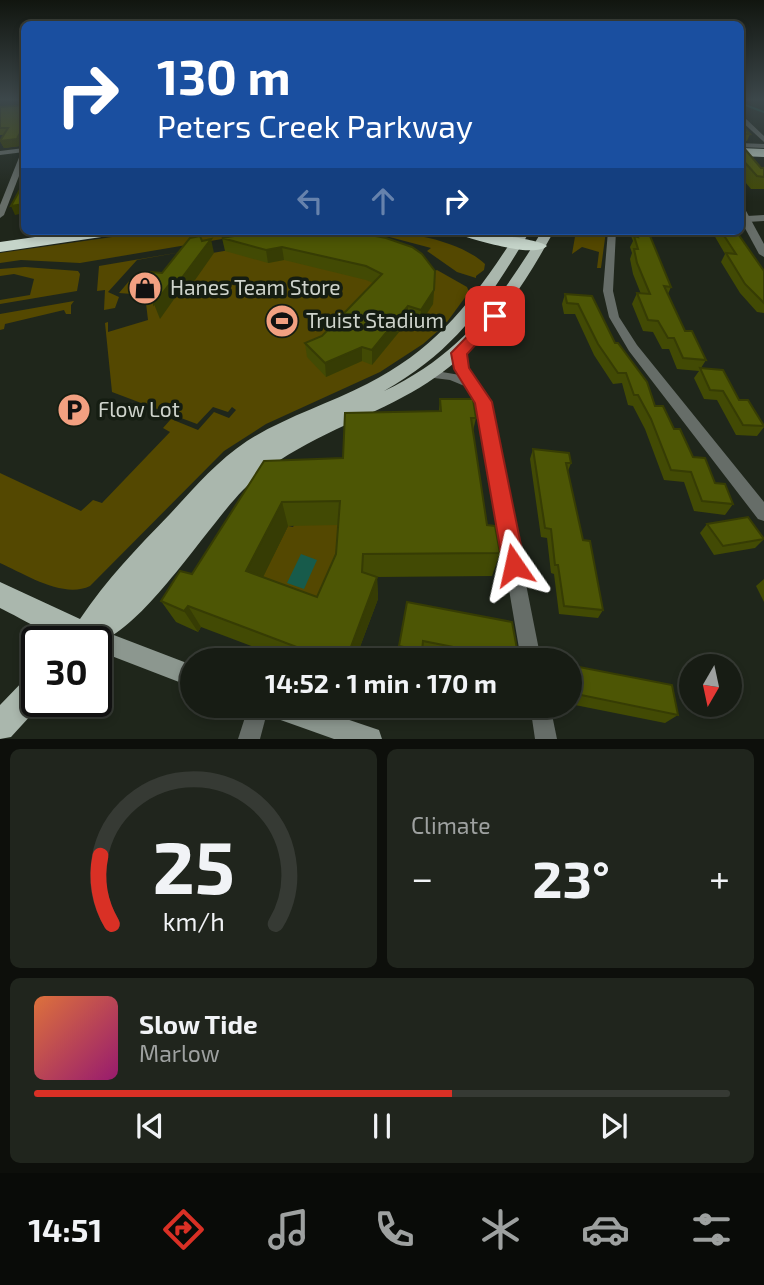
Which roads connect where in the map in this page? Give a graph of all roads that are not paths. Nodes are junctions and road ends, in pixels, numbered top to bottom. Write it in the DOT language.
graph roads {
  1 [pos="744,145"];
  2 [pos="764,146"];
  3 [pos="0,153"];
  4 [pos="21,153"];
  5 [pos="744,154"];
  6 [pos="764,155"];
  7 [pos="21,161"];
  8 [pos="0,215"];
  9 [pos="744,215"];
  10 [pos="764,218"];
  11 [pos="747,219"];
  12 [pos="29,235"];
  13 [pos="81,235"];
  14 [pos="495,235"];
  15 [pos="546,235"];
  16 [pos="612,235"];
  17 [pos="520,238"];
  18 [pos="0,239"];
  19 [pos="540,246"];
  20 [pos="0,247"];
  21 [pos="764,254"];
  22 [pos="459,353"];
  23 [pos="430,374"];
  24 [pos="472,384"];
  25 [pos="764,514"];
  26 [pos="0,594"];
  27 [pos="58,626"];
  28 [pos="90,626"];
  29 [pos="101,626"];
  30 [pos="529,648"];
  31 [pos="112,649"];
  32 [pos="180,672"];
  33 [pos="21,704"];
  34 [pos="255,718"];
  35 [pos="308,718"];
  36 [pos="542,718"];
  37 [pos="0,726"];
  38 [pos="249,739"];
  39 [pos="370,739"];
  40 [pos="546,739"];
  1 -- 2 [label="street"];
  3 -- 4 [label="street"];
  5 -- 6 [label="highway"];
  7 -- 8 [label="street"];
  9 -- 11 [label="street"];
  10 -- 11 [label="street"];
  11 -- 21 [label="street"];
  12 -- 18 [label="highway"];
  13 -- 20 [label="highway"];
  14 -- 17 [label="highway"];
  15 -- 19 [label="main road"];
  16 -- 25 [label="street"];
  17 -- 19 [label="highway"];
  17 -- 28 [label="main road"];
  19 -- 22 [label="main road"];
  22 -- 23 [label="main road"];
  22 -- 24 [label="street"];
  23 -- 24 [label="street"];
  23 -- 29 [label="main road"];
  24 -- 30 [label="street"];
  26 -- 27 [label="main road"];
  31 -- 32 [label="main road"];
  33 -- 37 [label="main road"];
  34 -- 38 [label="street"];
  35 -- 39 [label="main road"];
  36 -- 40 [label="street"];
}
